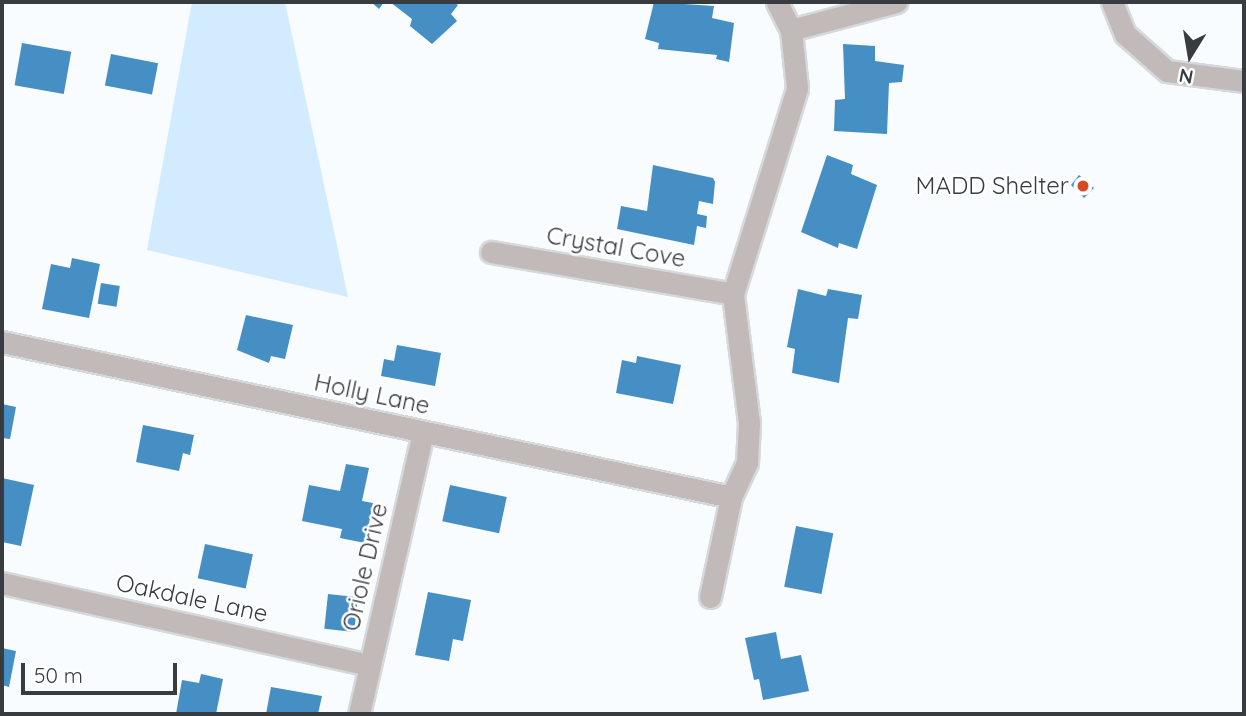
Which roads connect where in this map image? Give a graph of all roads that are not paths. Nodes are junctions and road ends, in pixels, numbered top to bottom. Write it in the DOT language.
graph roads {
  1 [pos="777,2"];
  2 [pos="895,2"];
  3 [pos="1112,2"];
  4 [pos="791,30"];
  5 [pos="1244,81"];
  6 [pos="491,253"];
  7 [pos="733,293"];
  8 [pos="2,342"];
  9 [pos="423,432"];
  10 [pos="731,497"];
  11 [pos="2,583"];
  12 [pos="710,597"];
  13 [pos="370,665"];
  14 [pos="359,714"];
  1 -- 4 [label="street"];
  2 -- 4 [label="street"];
  3 -- 5 [label="street"];
  4 -- 7 [label="street"];
  6 -- 7 [label="street, Crystal Cove"];
  7 -- 10 [label="street"];
  8 -- 9 [label="street, Holly Lane"];
  9 -- 10 [label="street, Holly Lane"];
  9 -- 13 [label="street, Oriole Drive"];
  10 -- 12 [label="street"];
  11 -- 13 [label="street, Oakdale Lane"];
  13 -- 14 [label="street, Oriole Drive"];
}
